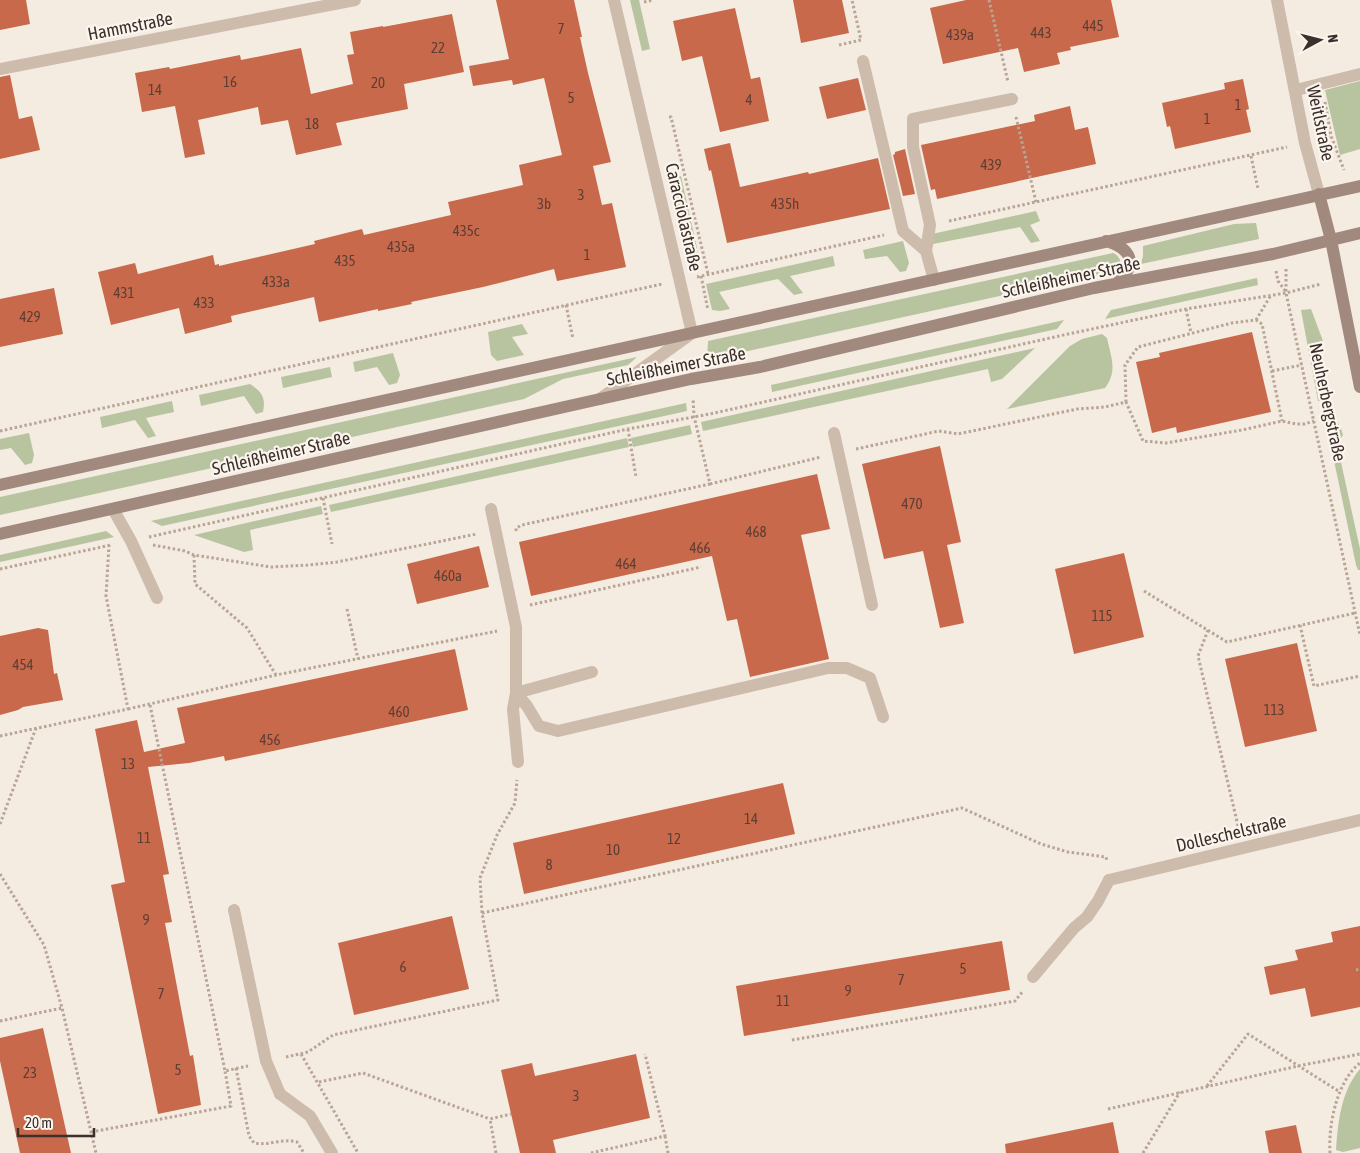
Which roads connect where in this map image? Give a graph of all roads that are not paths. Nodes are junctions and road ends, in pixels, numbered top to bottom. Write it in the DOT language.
graph roads {
  1 [pos="355,0"];
  2 [pos="614,0"];
  3 [pos="1277,0"];
  4 [pos="863,60"];
  5 [pos="0,69"];
  6 [pos="1360,74"];
  7 [pos="1296,90"];
  8 [pos="1012,99"];
  9 [pos="1355,187"];
  10 [pos="1319,194"];
  11 [pos="1360,233"];
  12 [pos="1331,240"];
  13 [pos="1106,241"];
  14 [pos="926,251"];
  15 [pos="934,280"];
  16 [pos="1116,284"];
  17 [pos="692,333"];
  18 [pos="1360,386"];
  19 [pos="600,399"];
  20 [pos="834,433"];
  21 [pos="0,485"];
  22 [pos="491,508"];
  23 [pos="113,509"];
  24 [pos="0,534"];
  25 [pos="157,598"];
  26 [pos="872,605"];
  27 [pos="592,672"];
  28 [pos="516,693"];
  29 [pos="883,717"];
  30 [pos="518,762"];
  31 [pos="1360,820"];
  32 [pos="234,910"];
  33 [pos="1033,977"];
  34 [pos="332,1153"];
  1 -- 5 [label="street, Hammstraße"];
  2 -- 17 [label="street, Caracciolastraße"];
  3 -- 7 [label="street, Weitlstraße"];
  4 -- 14 [label="street"];
  6 -- 7 [label="street"];
  7 -- 10 [label="street, Weitlstraße"];
  8 -- 14 [label="street"];
  9 -- 10 [label="main road, Schleißheimer Straße"];
  10 -- 12 [label="main road, Neuherbergstraße"];
  10 -- 13 [label="main road, Schleißheimer Straße"];
  11 -- 12 [label="main road, Schleißheimer Straße"];
  12 -- 16 [label="main road, Schleißheimer Straße"];
  12 -- 18 [label="main road, Neuherbergstraße"];
  13 -- 15 [label="main road, Schleißheimer Straße"];
  13 -- 16 [label="main road"];
  14 -- 15 [label="street"];
  15 -- 17 [label="main road, Schleißheimer Straße"];
  16 -- 19 [label="main road, Schleißheimer Straße"];
  17 -- 19 [label="street"];
  17 -- 21 [label="main road, Schleißheimer Straße"];
  19 -- 23 [label="main road, Schleißheimer Straße"];
  20 -- 26 [label="street"];
  22 -- 28 [label="street"];
  23 -- 24 [label="main road, Schleißheimer Straße"];
  23 -- 25 [label="street"];
  27 -- 28 [label="street"];
  28 -- 29 [label="street"];
  28 -- 30 [label="street"];
  31 -- 33 [label="street, Dolleschelstraße"];
  32 -- 34 [label="street"];
}
